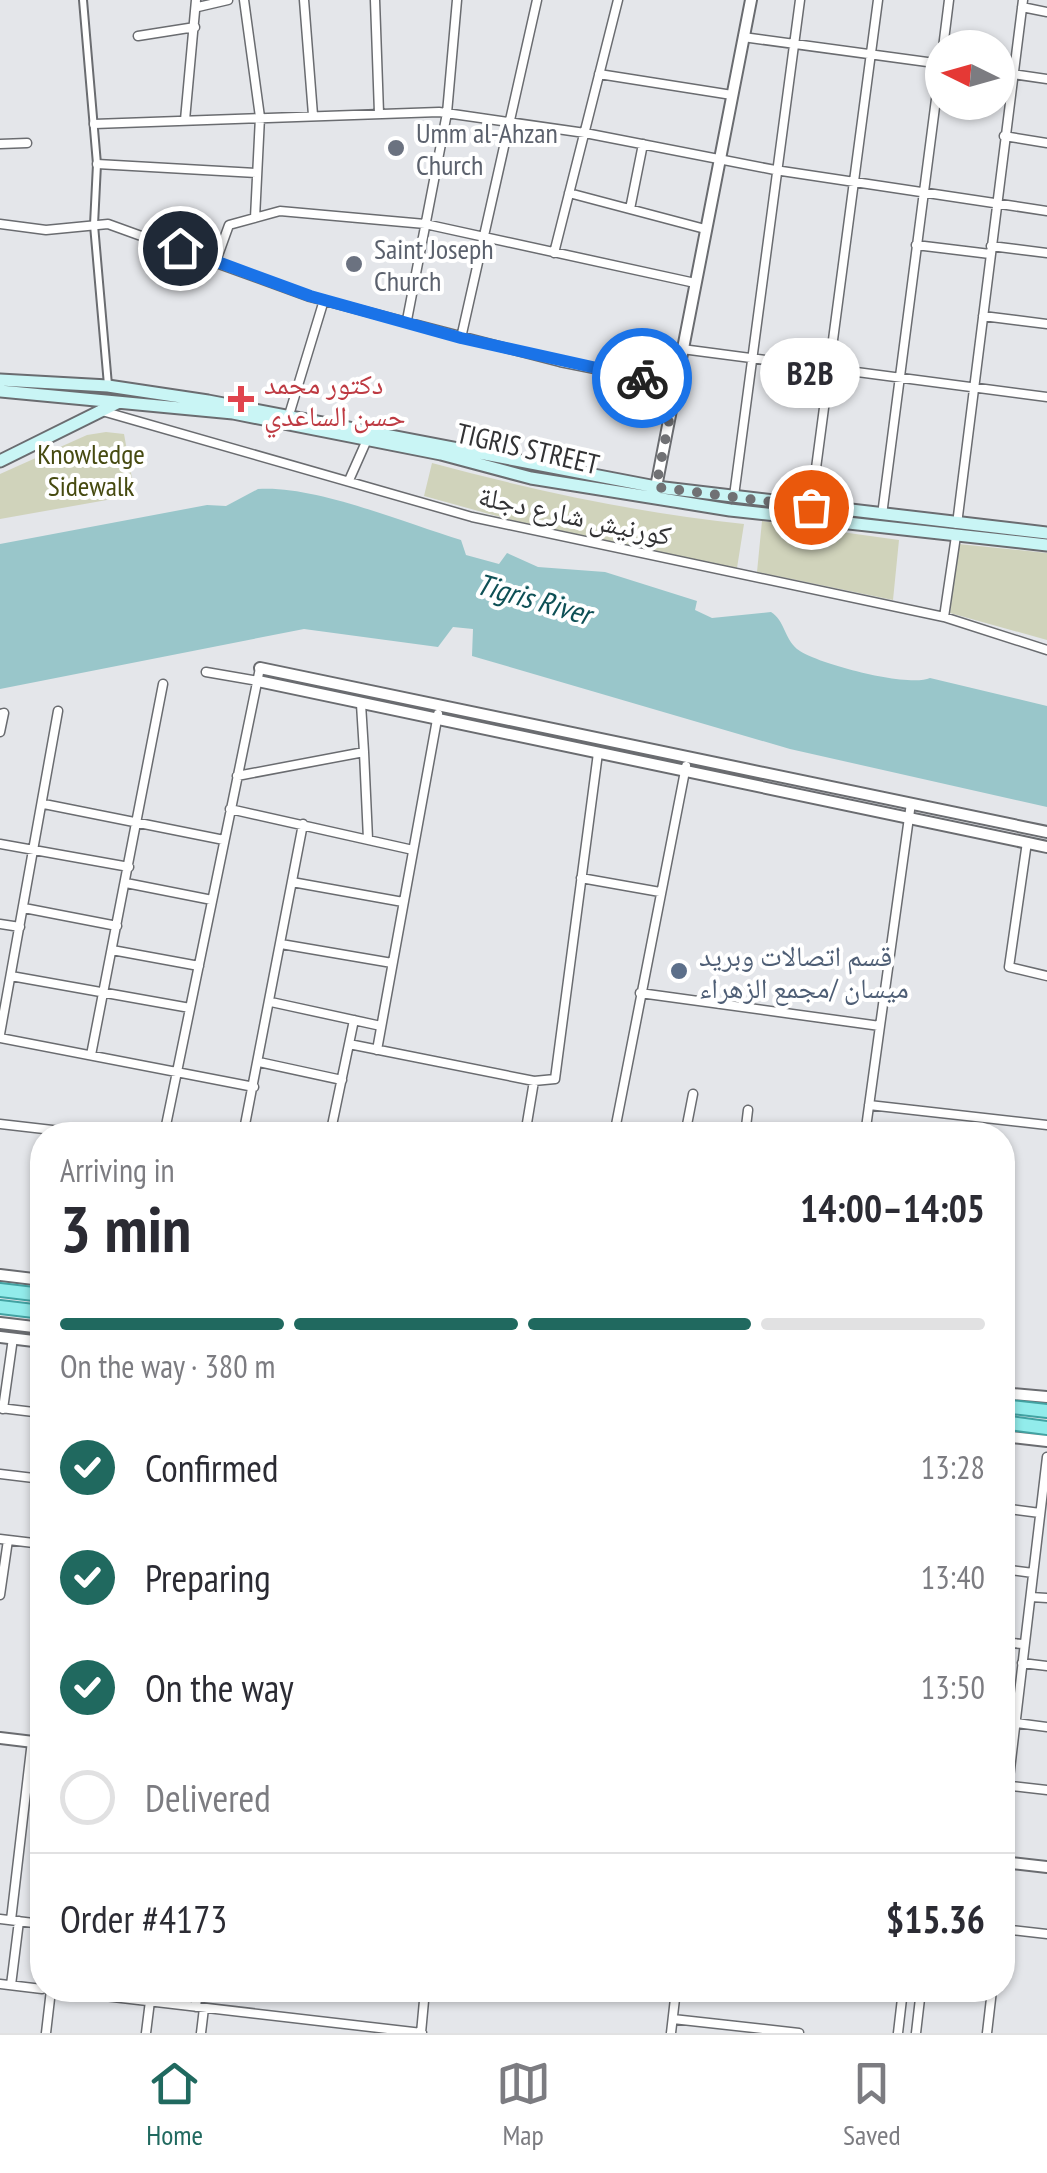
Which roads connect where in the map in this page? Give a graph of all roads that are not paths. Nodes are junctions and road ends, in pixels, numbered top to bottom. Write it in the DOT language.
graph roads {
  1 [pos="83,0"];
  2 [pos="228,0"];
  3 [pos="244,0"];
  4 [pos="304,0"];
  5 [pos="375,0"];
  6 [pos="456,0"];
  7 [pos="536,0"];
  8 [pos="618,0"];
  9 [pos="750,0"];
  10 [pos="800,0"];
  11 [pos="878,0"];
  12 [pos="950,0"];
  13 [pos="197,4"];
  14 [pos="1023,4"];
  15 [pos="1047,12"];
  16 [pos="196,27"];
  17 [pos="946,30"];
  18 [pos="138,36"];
  19 [pos="743,37"];
  20 [pos="793,43"];
  21 [pos="870,56"];
  22 [pos="1015,60"];
  23 [pos="925,62"];
  24 [pos="599,74"];
  25 [pos="1015,74"];
  26 [pos="1047,79"];
  27 [pos="732,95"];
  28 [pos="378,113"];
  29 [pos="447,113"];
  30 [pos="312,115"];
  31 [pos="260,116"];
  32 [pos="185,120"];
  33 [pos="934,120"];
  34 [pos="1006,120"];
  35 [pos="511,121"];
  36 [pos="94,124"];
  37 [pos="585,134"];
  38 [pos="1004,136"];
  39 [pos="27,143"];
  40 [pos="1047,143"];
  41 [pos="0,144"];
  42 [pos="644,144"];
  43 [pos="720,157"];
  44 [pos="97,164"];
  45 [pos="774,170"];
  46 [pos="257,173"];
  47 [pos="853,183"];
  48 [pos="569,193"];
  49 [pos="924,194"];
  50 [pos="998,204"];
  51 [pos="630,209"];
  52 [pos="1047,211"];
  53 [pos="256,218"];
  54 [pos="0,224"];
  55 [pos="425,224"];
  56 [pos="94,225"];
  57 [pos="706,229"];
  58 [pos="483,237"];
  59 [pos="916,245"];
  60 [pos="990,250"];
  61 [pos="554,253"];
  62 [pos="1047,253"];
  63 [pos="216,261"];
  64 [pos="695,283"];
  65 [pos="324,300"];
  66 [pos="983,316"];
  67 [pos="406,320"];
  68 [pos="1047,324"];
  69 [pos="461,338"];
  70 [pos="682,350"];
  71 [pos="750,358"];
  72 [pos="828,368"];
  73 [pos="898,378"];
  74 [pos="0,380"];
  75 [pos="676,385"];
  76 [pos="108,386"];
  77 [pos="974,388"];
  78 [pos="0,390"];
  79 [pos="1047,397"];
  80 [pos="126,401"];
  81 [pos="96,411"];
  82 [pos="289,416"];
  83 [pos="366,442"];
  84 [pos="0,461"];
  85 [pos="350,478"];
  86 [pos="656,487"];
  87 [pos="734,497"];
  88 [pos="811,507"];
  89 [pos="882,515"];
  90 [pos="956,530"];
  91 [pos="1047,533"];
  92 [pos="1047,546"];
  93 [pos="944,617"];
  94 [pos="1047,650"];
  95 [pos="206,672"];
  96 [pos="259,675"];
  97 [pos="164,684"];
  98 [pos="361,704"];
  99 [pos="439,706"];
  100 [pos="58,711"];
  101 [pos="0,714"];
  102 [pos="436,720"];
  103 [pos="0,732"];
  104 [pos="364,752"];
  105 [pos="598,753"];
  106 [pos="688,758"];
  107 [pos="685,772"];
  108 [pos="237,776"];
  109 [pos="833,787"];
  110 [pos="830,802"];
  111 [pos="44,804"];
  112 [pos="911,804"];
  113 [pos="230,808"];
  114 [pos="909,818"];
  115 [pos="138,822"];
  116 [pos="304,824"];
  117 [pos="1047,832"];
  118 [pos="368,839"];
  119 [pos="224,840"];
  120 [pos="1027,842"];
  121 [pos="0,844"];
  122 [pos="1047,846"];
  123 [pos="35,850"];
  124 [pos="413,850"];
  125 [pos="129,867"];
  126 [pos="581,878"];
  127 [pos="292,882"];
  128 [pos="126,883"];
  129 [pos="660,892"];
  130 [pos="212,900"];
  131 [pos="403,902"];
  132 [pos="24,908"];
  133 [pos="0,924"];
  134 [pos="117,926"];
  135 [pos="20,928"];
  136 [pos="281,944"];
  137 [pos="112,950"];
  138 [pos="392,963"];
  139 [pos="199,966"];
  140 [pos="11,976"];
  141 [pos="1047,976"];
  142 [pos="104,991"];
  143 [pos="640,993"];
  144 [pos="271,1002"];
  145 [pos="190,1008"];
  146 [pos="354,1020"];
  147 [pos="381,1026"];
  148 [pos="880,1026"];
  149 [pos="0,1036"];
  150 [pos="350,1044"];
  151 [pos="377,1050"];
  152 [pos="91,1055"];
  153 [pos="260,1062"];
  154 [pos="178,1072"];
  155 [pos="342,1080"];
  156 [pos="534,1081"];
  157 [pos="254,1087"];
  158 [pos="693,1094"];
  159 [pos="870,1106"];
  160 [pos="748,1110"];
  161 [pos="167,1122"];
  162 [pos="246,1122"];
  163 [pos="333,1122"];
  164 [pos="527,1122"];
  165 [pos="616,1122"];
  166 [pos="688,1122"];
  167 [pos="747,1122"];
  168 [pos="867,1122"];
  169 [pos="0,1124"];
  170 [pos="1047,1125"];
  171 [pos="30,1127"];
  172 [pos="0,1275"];
  173 [pos="30,1279"];
  174 [pos="0,1290"];
  175 [pos="30,1294"];
  176 [pos="0,1307"];
  177 [pos="30,1311"];
  178 [pos="0,1323"];
  179 [pos="30,1327"];
  180 [pos="6,1338"];
  181 [pos="1015,1394"];
  182 [pos="1047,1397"];
  183 [pos="1015,1407"];
  184 [pos="2,1408"];
  185 [pos="1047,1411"];
  186 [pos="30,1412"];
  187 [pos="1015,1424"];
  188 [pos="1047,1428"];
  189 [pos="1015,1438"];
  190 [pos="1047,1442"];
  191 [pos="1047,1457"];
  192 [pos="0,1474"];
  193 [pos="30,1478"];
  194 [pos="1015,1510"];
  195 [pos="1040,1513"];
  196 [pos="1043,1525"];
  197 [pos="4,1539"];
  198 [pos="30,1542"];
  199 [pos="1015,1571"];
  200 [pos="1033,1573"];
  201 [pos="0,1595"];
  202 [pos="1030,1596"];
  203 [pos="1047,1598"];
  204 [pos="1015,1643"];
  205 [pos="1022,1644"];
  206 [pos="1022,1664"];
  207 [pos="1047,1666"];
  208 [pos="1017,1704"];
  209 [pos="1016,1724"];
  210 [pos="1047,1727"];
  211 [pos="1015,1730"];
  212 [pos="0,1738"];
  213 [pos="30,1741"];
  214 [pos="1015,1786"];
  215 [pos="1047,1790"];
  216 [pos="30,1799"];
  217 [pos="1015,1863"];
  218 [pos="1047,1867"];
  219 [pos="0,1919"];
  220 [pos="15,1921"];
  221 [pos="30,1923"];
  222 [pos="1015,1930"];
  223 [pos="1047,1934"];
  224 [pos="0,1984"];
  225 [pos="11,1985"];
  226 [pos="30,1987"];
  227 [pos="50,2002"];
  228 [pos="150,2002"];
  229 [pos="158,2002"];
  230 [pos="199,2002"];
  231 [pos="424,2002"];
  232 [pos="675,2002"];
  233 [pos="902,2002"];
  234 [pos="920,2002"];
  235 [pos="991,2002"];
  236 [pos="200,2007"];
  237 [pos="673,2019"];
  238 [pos="748,2030"];
  239 [pos="46,2033"];
  240 [pos="146,2033"];
  241 [pos="202,2033"];
  242 [pos="422,2033"];
  243 [pos="671,2033"];
  244 [pos="799,2033"];
  245 [pos="898,2033"];
  246 [pos="918,2033"];
  247 [pos="988,2033"];
  1 -- 36 [label="street"];
  2 -- 13 [label="street"];
  3 -- 31 [label="street"];
  4 -- 30 [label="street"];
  5 -- 28 [label="street"];
  6 -- 29 [label="street"];
  7 -- 35 [label="street"];
  8 -- 24 [label="street"];
  9 -- 19 [label="street"];
  10 -- 20 [label="street"];
  11 -- 21 [label="street"];
  12 -- 17 [label="street"];
  13 -- 16 [label="street"];
  14 -- 15 [label="street"];
  14 -- 22 [label="street"];
  16 -- 18 [label="street"];
  16 -- 32 [label="street"];
  19 -- 20 [label="street"];
  19 -- 27 [label="street"];
  20 -- 21 [label="street"];
  20 -- 45 [label="street"];
  21 -- 23 [label="street"];
  21 -- 47 [label="street"];
  24 -- 27 [label="street"];
  24 -- 37 [label="street"];
  25 -- 26 [label="street"];
  27 -- 43 [label="street"];
  28 -- 29 [label="street"];
  28 -- 30 [label="street"];
  29 -- 35 [label="street"];
  29 -- 55 [label="street"];
  30 -- 31 [label="street"];
  31 -- 32 [label="street"];
  31 -- 46 [label="street"];
  32 -- 36 [label="street"];
  33 -- 49 [label="street"];
  34 -- 38 [label="street"];
  35 -- 37 [label="street"];
  35 -- 58 [label="street"];
  36 -- 44 [label="street"];
  37 -- 42 [label="street"];
  37 -- 48 [label="street"];
  38 -- 40 [label="street"];
  38 -- 50 [label="street"];
  39 -- 41 [label="street"];
  42 -- 43 [label="street"];
  42 -- 51 [label="street"];
  43 -- 45 [label="street"];
  43 -- 57 [label="street"];
  44 -- 46 [label="street"];
  44 -- 56 [label="street"];
  45 -- 47 [label="street"];
  45 -- 71 [label="street"];
  46 -- 53 [label="street"];
  47 -- 49 [label="street"];
  47 -- 72 [label="street"];
  48 -- 51 [label="street"];
  48 -- 61 [label="street"];
  49 -- 50 [label="street"];
  49 -- 59 [label="street"];
  50 -- 52 [label="street"];
  50 -- 60 [label="street"];
  51 -- 57 [label="street"];
  53 -- 55 [label="street"];
  53 -- 63 [label="street"];
  54 -- 56 [label="street"];
  55 -- 58 [label="street"];
  55 -- 67 [label="street"];
  56 -- 63 [label="street"];
  56 -- 76 [label="street"];
  57 -- 64 [label="street"];
  58 -- 61 [label="street"];
  58 -- 69 [label="street"];
  59 -- 60 [label="street"];
  59 -- 73 [label="street"];
  60 -- 62 [label="street"];
  60 -- 66 [label="street"];
  61 -- 64 [label="street"];
  63 -- 65 [label="street"];
  64 -- 70 [label="street"];
  65 -- 67 [label="street"];
  65 -- 82 [label="street"];
  66 -- 68 [label="street"];
  66 -- 77 [label="street"];
  67 -- 69 [label="street"];
  69 -- 75 [label="street"];
  70 -- 71 [label="street"];
  70 -- 75 [label="street"];
  71 -- 72 [label="street"];
  71 -- 87 [label="street"];
  72 -- 73 [label="street"];
  72 -- 88 [label="street"];
  73 -- 77 [label="street"];
  73 -- 89 [label="street"];
  74 -- 76 [label="main road, TIGRIS STREET"];
  75 -- 86 [label="street"];
  76 -- 82 [label="main road, TIGRIS STREET"];
  77 -- 79 [label="street"];
  77 -- 90 [label="street"];
  78 -- 80 [label="main road, TIGRIS STREET"];
  80 -- 81 [label="main road"];
  80 -- 83 [label="main road, TIGRIS STREET"];
  81 -- 84 [label="main road"];
  81 -- 85 [label="street, كورنيش شارع دجلة"];
  82 -- 86 [label="main road, TIGRIS STREET"];
  83 -- 85 [label="street"];
  83 -- 90 [label="main road, TIGRIS STREET"];
  85 -- 93 [label="street, كورنيش شارع دجلة"];
  86 -- 87 [label="main road, TIGRIS STREET"];
  87 -- 88 [label="main road, TIGRIS STREET"];
  88 -- 89 [label="main road, TIGRIS STREET"];
  89 -- 90 [label="main road, TIGRIS STREET"];
  90 -- 91 [label="main road, TIGRIS STREET"];
  90 -- 92 [label="main road, TIGRIS STREET"];
  90 -- 93 [label="street"];
  93 -- 94 [label="street, كورنيش شارع دجلة"];
  95 -- 96 [label="street"];
  96 -- 98 [label="street"];
  96 -- 99 [label="street"];
  96 -- 108 [label="street"];
  97 -- 115 [label="street"];
  98 -- 102 [label="street"];
  98 -- 104 [label="street"];
  99 -- 102 [label="street"];
  99 -- 106 [label="street"];
  100 -- 111 [label="street"];
  101 -- 103 [label="street"];
  102 -- 105 [label="street"];
  102 -- 124 [label="street"];
  104 -- 108 [label="street"];
  104 -- 118 [label="street"];
  105 -- 107 [label="street"];
  105 -- 126 [label="street"];
  106 -- 107 [label="street"];
  106 -- 109 [label="street"];
  107 -- 110 [label="street"];
  107 -- 129 [label="street"];
  108 -- 113 [label="street"];
  109 -- 110 [label="street"];
  109 -- 112 [label="street"];
  110 -- 114 [label="street"];
  111 -- 115 [label="street"];
  111 -- 123 [label="street"];
  112 -- 114 [label="street"];
  112 -- 117 [label="street"];
  113 -- 116 [label="street"];
  113 -- 119 [label="street"];
  114 -- 120 [label="street"];
  114 -- 148 [label="street"];
  115 -- 119 [label="street"];
  115 -- 125 [label="street"];
  116 -- 118 [label="street"];
  116 -- 127 [label="street"];
  118 -- 124 [label="street"];
  119 -- 130 [label="street"];
  120 -- 122 [label="street"];
  120 -- 141 [label="street"];
  121 -- 123 [label="street"];
  123 -- 125 [label="street"];
  123 -- 132 [label="street"];
  124 -- 131 [label="street"];
  125 -- 128 [label="street"];
  126 -- 129 [label="street"];
  126 -- 156 [label="street"];
  127 -- 131 [label="street"];
  127 -- 136 [label="street"];
  128 -- 130 [label="street"];
  128 -- 134 [label="street"];
  129 -- 143 [label="street"];
  130 -- 139 [label="street"];
  131 -- 138 [label="street"];
  132 -- 134 [label="street"];
  132 -- 135 [label="street"];
  133 -- 135 [label="street"];
  134 -- 137 [label="street"];
  135 -- 140 [label="street"];
  136 -- 138 [label="street"];
  136 -- 144 [label="street"];
  137 -- 139 [label="street"];
  137 -- 142 [label="street"];
  138 -- 147 [label="street"];
  139 -- 145 [label="street"];
  140 -- 142 [label="street"];
  140 -- 149 [label="street"];
  142 -- 145 [label="street"];
  142 -- 152 [label="street"];
  143 -- 148 [label="street"];
  143 -- 165 [label="street"];
  144 -- 146 [label="street"];
  144 -- 153 [label="street"];
  145 -- 154 [label="street"];
  146 -- 147 [label="street"];
  146 -- 150 [label="street"];
  147 -- 151 [label="street"];
  148 -- 159 [label="street"];
  149 -- 152 [label="street"];
  150 -- 151 [label="street"];
  150 -- 155 [label="street"];
  151 -- 156 [label="street"];
  152 -- 154 [label="street"];
  153 -- 155 [label="street"];
  153 -- 157 [label="street"];
  154 -- 157 [label="street"];
  154 -- 161 [label="street"];
  155 -- 163 [label="street"];
  156 -- 164 [label="street"];
  157 -- 162 [label="street"];
  158 -- 166 [label="street"];
  159 -- 168 [label="street"];
  159 -- 170 [label="street"];
  160 -- 167 [label="street"];
  169 -- 171 [label="street"];
  172 -- 173 [label="street"];
  174 -- 175 [label="main road"];
  176 -- 177 [label="main road"];
  178 -- 179 [label="street"];
  180 -- 184 [label="street"];
  181 -- 182 [label="street"];
  183 -- 185 [label="main road"];
  184 -- 186 [label="street"];
  187 -- 188 [label="main road"];
  189 -- 190 [label="street"];
  191 -- 195 [label="street"];
  192 -- 193 [label="street"];
  194 -- 195 [label="street"];
  195 -- 196 [label="street"];
  196 -- 200 [label="street"];
  197 -- 198 [label="street"];
  197 -- 201 [label="street"];
  199 -- 200 [label="street"];
  200 -- 202 [label="street"];
  202 -- 203 [label="street"];
  202 -- 205 [label="street"];
  204 -- 205 [label="street"];
  205 -- 206 [label="street"];
  206 -- 207 [label="street"];
  206 -- 208 [label="street"];
  208 -- 209 [label="street"];
  209 -- 210 [label="street"];
  209 -- 211 [label="street"];
  212 -- 213 [label="street"];
  214 -- 215 [label="street"];
  216 -- 220 [label="street"];
  217 -- 218 [label="street"];
  219 -- 220 [label="street"];
  220 -- 221 [label="street"];
  220 -- 225 [label="street"];
  222 -- 223 [label="street"];
  224 -- 225 [label="street"];
  225 -- 226 [label="street"];
  227 -- 239 [label="street"];
  228 -- 240 [label="street"];
  229 -- 236 [label="street"];
  230 -- 236 [label="street"];
  231 -- 242 [label="street"];
  232 -- 237 [label="street"];
  233 -- 245 [label="street"];
  234 -- 246 [label="street"];
  235 -- 247 [label="street"];
  236 -- 241 [label="street"];
  236 -- 242 [label="street"];
  237 -- 238 [label="street"];
  237 -- 243 [label="street"];
  238 -- 244 [label="street"];
}
